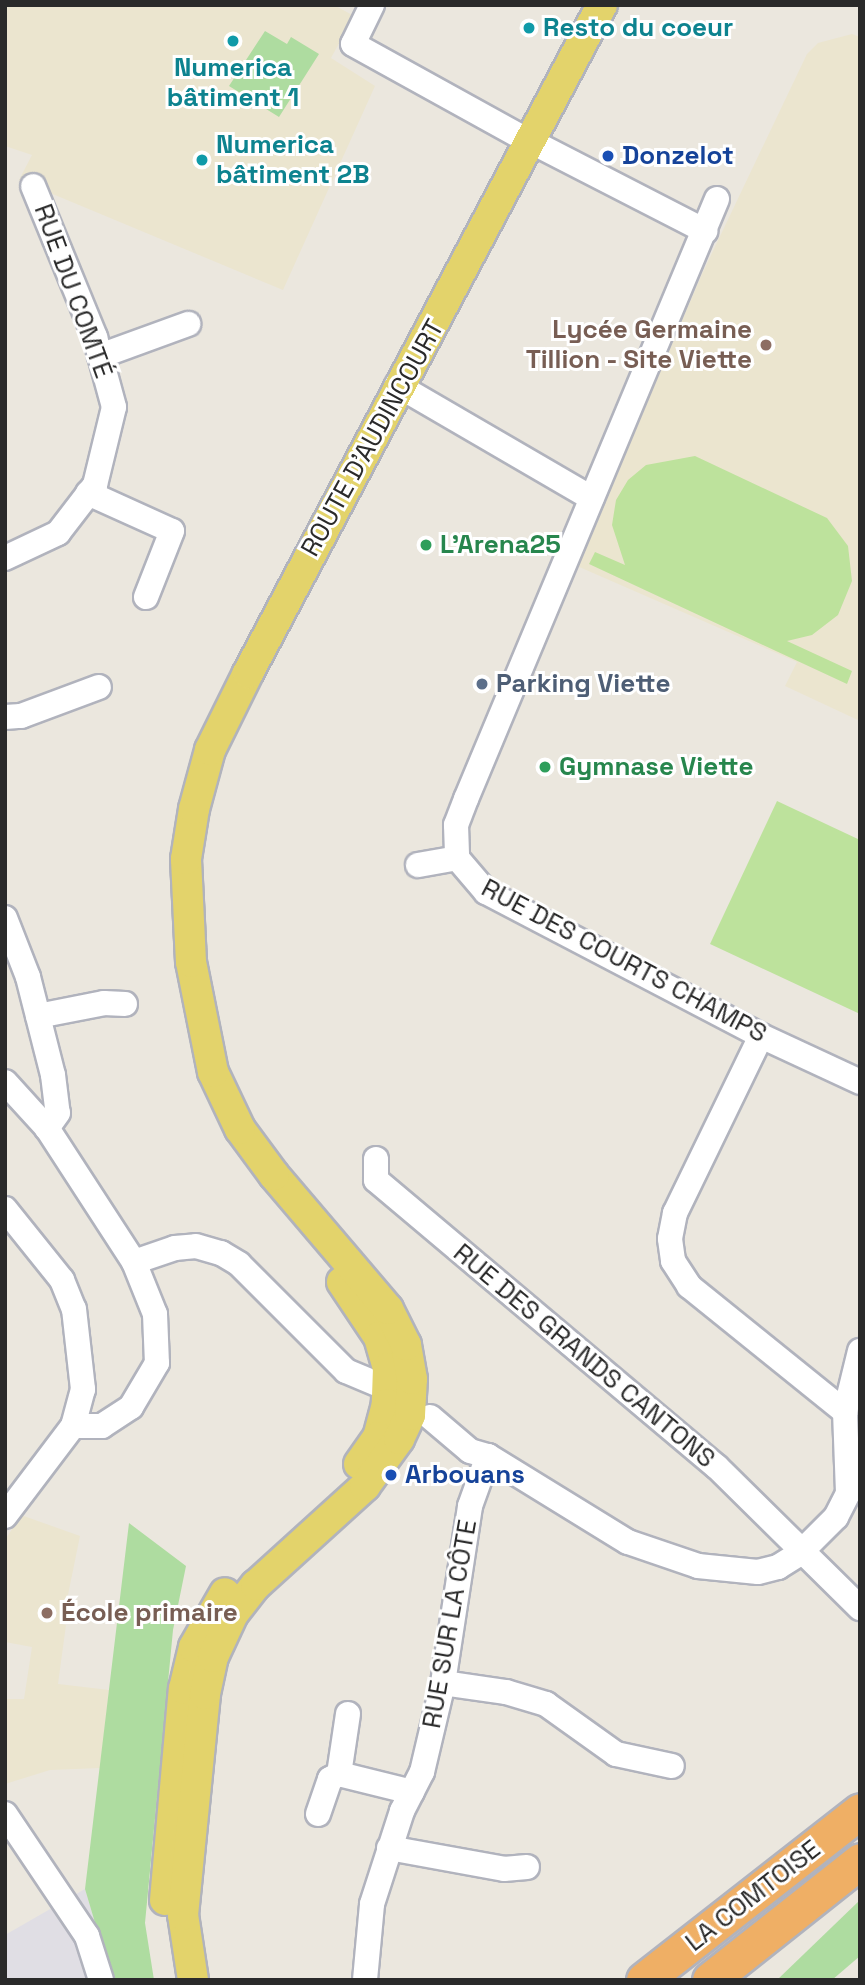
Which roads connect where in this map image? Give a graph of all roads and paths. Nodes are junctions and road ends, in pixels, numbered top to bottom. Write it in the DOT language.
graph roads {
  1 [pos="584,5"];
  2 [pos="602,5"];
  3 [pos="369,9"];
  4 [pos="524,138"];
  5 [pos="33,186"];
  6 [pos="717,199"];
  7 [pos="705,231"];
  8 [pos="188,324"];
  9 [pos="100,356"];
  10 [pos="397,385"];
  11 [pos="88,493"];
  12 [pos="592,498"];
  13 [pos="5,558"];
  14 [pos="146,597"];
  15 [pos="99,687"];
  16 [pos="5,717"];
  17 [pos="457,858"];
  18 [pos="418,865"];
  19 [pos="180,881"];
  20 [pos="5,918"];
  21 [pos="125,1004"];
  22 [pos="38,1016"];
  23 [pos="761,1036"];
  24 [pos="5,1082"];
  25 [pos="860,1082"];
  26 [pos="47,1128"];
  27 [pos="376,1159"];
  28 [pos="5,1209"];
  29 [pos="134,1262"];
  30 [pos="858,1358"];
  31 [pos="798,1374"];
  32 [pos="389,1389"];
  33 [pos="845,1412"];
  34 [pos="430,1417"];
  35 [pos="73,1426"];
  36 [pos="488,1456"];
  37 [pos="5,1516"];
  38 [pos="800,1553"];
  39 [pos="860,1608"];
  40 [pos="443,1683"];
  41 [pos="348,1714"];
  42 [pos="672,1766"];
  43 [pos="339,1774"];
  44 [pos="412,1792"];
  45 [pos="860,1811"];
  46 [pos="5,1814"];
  47 [pos="318,1814"];
  48 [pos="389,1848"];
  49 [pos="860,1861"];
  50 [pos="527,1867"];
  51 [pos="101,1980"];
  52 [pos="175,1980"];
  53 [pos="193,1980"];
  54 [pos="365,1980"];
  55 [pos="644,1980"];
  56 [pos="710,1980"];
  1 -- 4 [label="main road, ROUTE D'AUDINCOURT"];
  2 -- 4 [label="main road, ROUTE D'AUDINCOURT"];
  3 -- 4 [label="street"];
  4 -- 7 [label="street"];
  4 -- 10 [label="main road, ROUTE D'AUDINCOURT"];
  4 -- 19 [label="main road, ROUTE D'AUDINCOURT"];
  5 -- 9 [label="street, RUE DU COMTÉ"];
  6 -- 7 [label="street, RUE DES COURTS CHAMPS"];
  7 -- 12 [label="street, RUE DES COURTS CHAMPS"];
  8 -- 9 [label="street"];
  9 -- 11 [label="street, RUE DU COMTÉ"];
  10 -- 12 [label="street"];
  10 -- 19 [label="main road, ROUTE D'AUDINCOURT"];
  11 -- 13 [label="street, RUE DU COMTÉ"];
  11 -- 14 [label="street"];
  12 -- 17 [label="street, RUE DES COURTS CHAMPS"];
  15 -- 16 [label="street"];
  17 -- 18 [label="street"];
  17 -- 23 [label="street, RUE DES COURTS CHAMPS"];
  19 -- 32 [label="main road"];
  19 -- 53 [label="main road"];
  20 -- 22 [label="street"];
  21 -- 22 [label="street"];
  22 -- 26 [label="street"];
  23 -- 25 [label="street, RUE DES COURTS CHAMPS"];
  23 -- 31 [label="street"];
  24 -- 26 [label="street"];
  26 -- 29 [label="street"];
  27 -- 38 [label="street, RUE DES GRANDS CANTONS"];
  28 -- 35 [label="street"];
  29 -- 32 [label="street"];
  29 -- 35 [label="street"];
  30 -- 31 [label="street"];
  30 -- 33 [label="street"];
  31 -- 33 [label="street"];
  32 -- 52 [label="main road"];
  33 -- 38 [label="street"];
  34 -- 36 [label="street"];
  35 -- 37 [label="street"];
  36 -- 38 [label="street"];
  36 -- 40 [label="street, RUE SUR LA CÔTE"];
  38 -- 39 [label="street, RUE DES GRANDS CANTONS"];
  40 -- 42 [label="street"];
  40 -- 44 [label="street, RUE SUR LA CÔTE"];
  41 -- 43 [label="street"];
  43 -- 44 [label="street"];
  43 -- 47 [label="street"];
  44 -- 48 [label="street, RUE SUR LA CÔTE"];
  45 -- 55 [label="highway, LA COMTOISE"];
  46 -- 51 [label="street"];
  48 -- 50 [label="street"];
  48 -- 54 [label="street, RUE SUR LA CÔTE"];
  49 -- 56 [label="highway, LA COMTOISE"];
}
